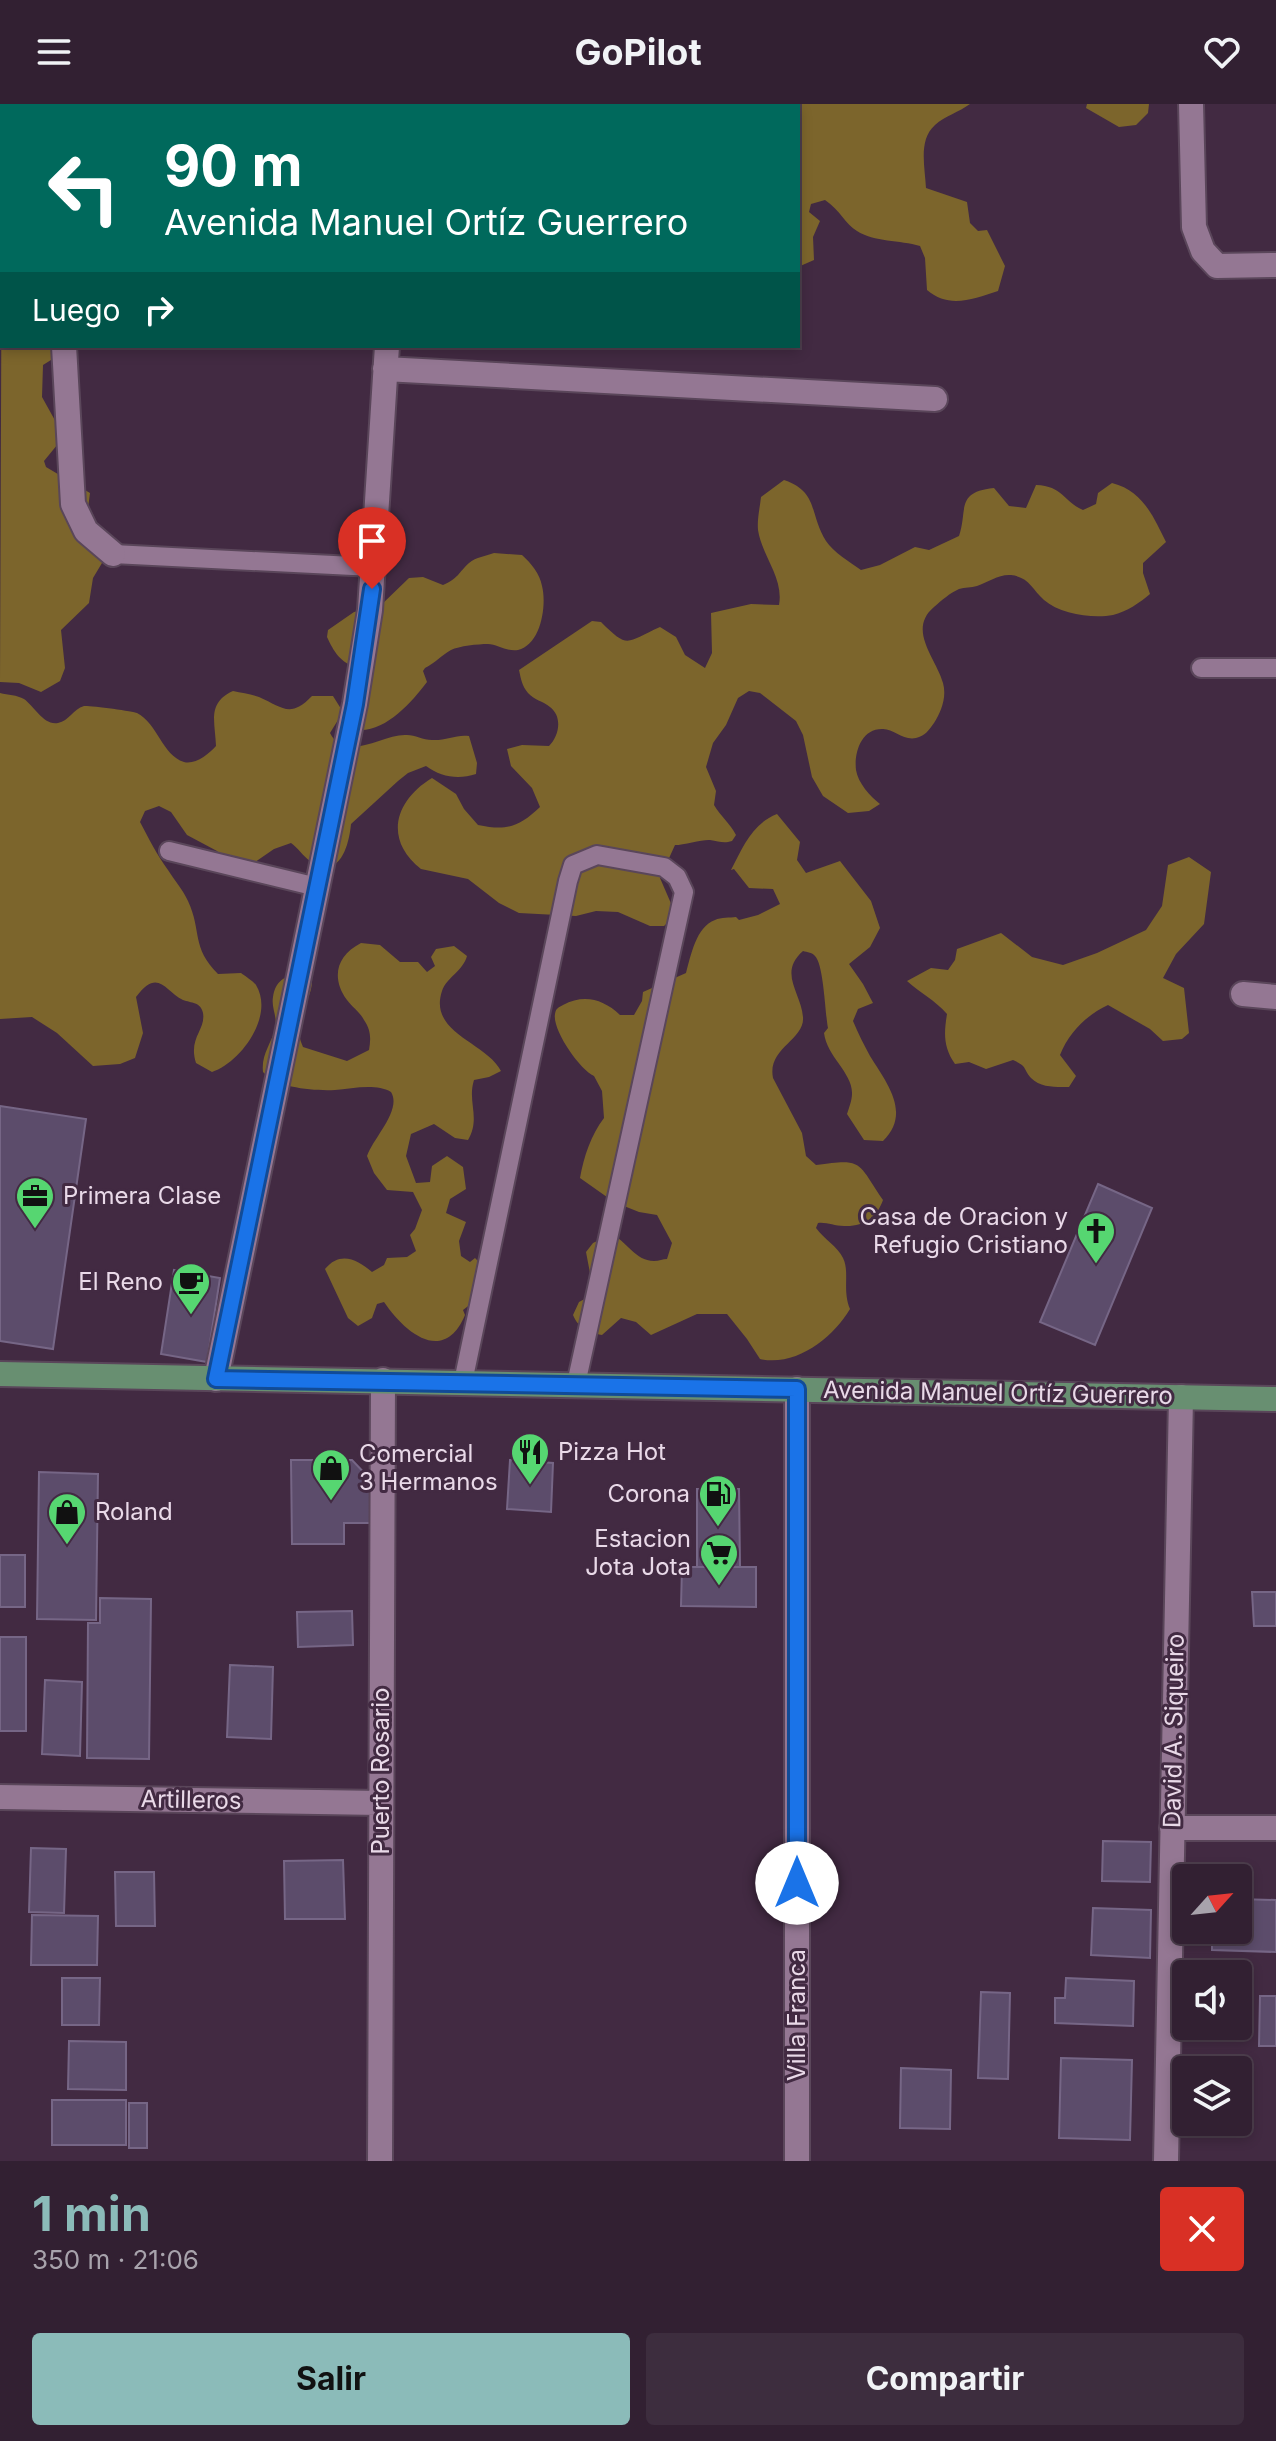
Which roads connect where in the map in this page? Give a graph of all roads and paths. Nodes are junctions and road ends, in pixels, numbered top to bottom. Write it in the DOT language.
graph roads {
  1 [pos="1191,104"];
  2 [pos="1276,265"];
  3 [pos="64,348"];
  4 [pos="386,357"];
  5 [pos="935,399"];
  6 [pos="113,554"];
  7 [pos="373,567"];
  8 [pos="1201,668"];
  9 [pos="1276,668"];
  10 [pos="169,851"];
  11 [pos="317,887"];
  12 [pos="1243,994"];
  13 [pos="1276,997"];
  14 [pos="0,1374"];
  15 [pos="216,1379"];
  16 [pos="383,1380"];
  17 [pos="463,1382"];
  18 [pos="576,1384"];
  19 [pos="797,1389"];
  20 [pos="1181,1397"];
  21 [pos="1276,1399"];
  22 [pos="0,1797"];
  23 [pos="381,1803"];
  24 [pos="1172,1828"];
  25 [pos="1276,1828"];
  26 [pos="380,2161"];
  27 [pos="797,2161"];
  28 [pos="1166,2161"];
  1 -- 2 [label="street"];
  3 -- 6 [label="street"];
  4 -- 5 [label="street"];
  4 -- 7 [label="street"];
  6 -- 7 [label="lane"];
  7 -- 11 [label="street"];
  8 -- 9 [label="lane"];
  10 -- 11 [label="lane"];
  11 -- 15 [label="street"];
  12 -- 13 [label="street"];
  14 -- 15 [label="main road, Avenida Manuel Ortíz Guerrero"];
  15 -- 16 [label="main road, Avenida Manuel Ortíz Guerrero"];
  16 -- 17 [label="main road, Avenida Manuel Ortíz Guerrero"];
  16 -- 23 [label="street, Puerto Rosario"];
  17 -- 18 [label="main road, Avenida Manuel Ortíz Guerrero"];
  17 -- 18 [label="lane"];
  18 -- 19 [label="main road, Avenida Manuel Ortíz Guerrero"];
  19 -- 20 [label="main road, Avenida Manuel Ortíz Guerrero"];
  19 -- 27 [label="street, Villa Franca"];
  20 -- 21 [label="main road, Avenida Manuel Ortíz Guerrero"];
  20 -- 24 [label="street, David A. Siqueiro"];
  22 -- 23 [label="street, Artilleros"];
  23 -- 26 [label="street, Puerto Rosario"];
  24 -- 25 [label="street"];
  24 -- 28 [label="street, David A. Siqueiro"];
}
